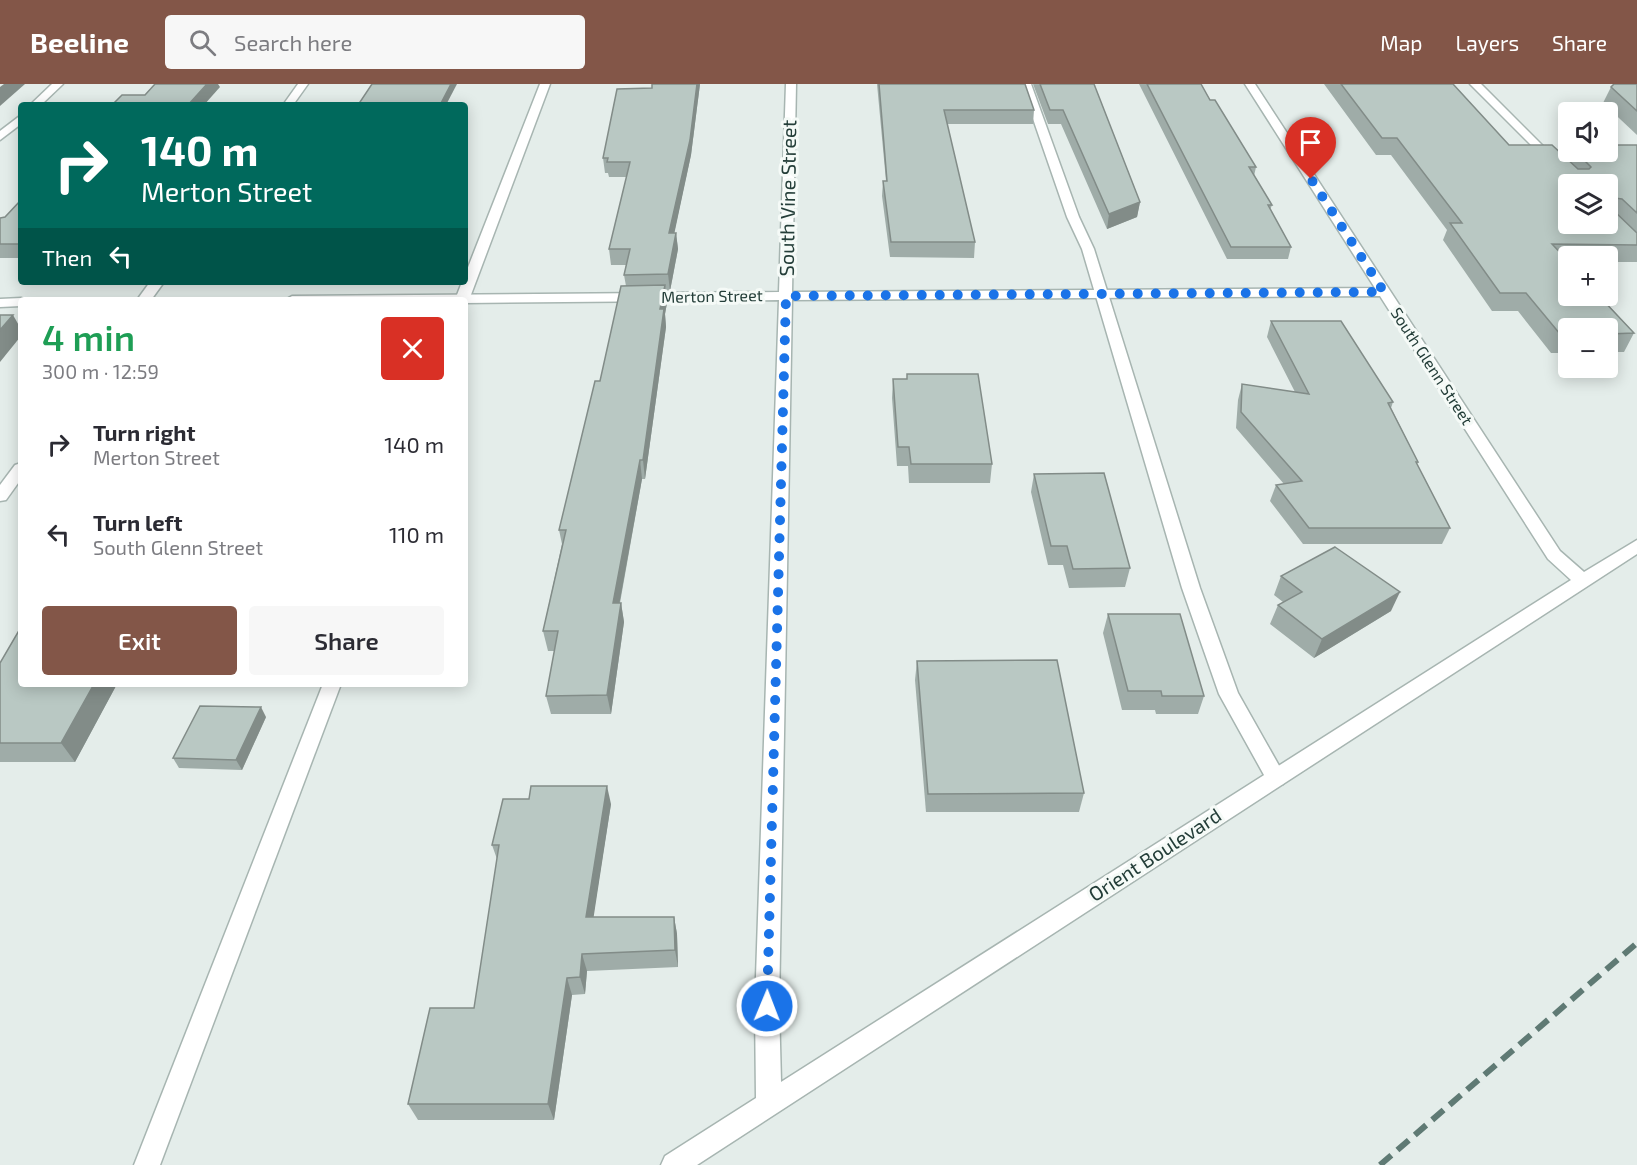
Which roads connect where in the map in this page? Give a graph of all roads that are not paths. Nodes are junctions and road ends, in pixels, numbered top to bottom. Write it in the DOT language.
graph roads {
  1 [pos="58,84"];
  2 [pos="303,84"];
  3 [pos="545,84"];
  4 [pos="791,84"];
  5 [pos="1026,84"];
  6 [pos="1250,84"];
  7 [pos="1474,84"];
  8 [pos="38,102"];
  9 [pos="290,102"];
  10 [pos="18,121"];
  11 [pos="0,137"];
  12 [pos="1566,174"];
  13 [pos="1384,292"];
  14 [pos="1101,294"];
  15 [pos="786,296"];
  16 [pos="464,297"];
  17 [pos="468,299"];
  18 [pos="18,302"];
  19 [pos="0,303"];
  20 [pos="18,472"];
  21 [pos="0,496"];
  22 [pos="1637,546"];
  23 [pos="1583,581"];
  24 [pos="331,687"];
  25 [pos="1276,778"];
  26 [pos="769,1104"];
  27 [pos="147,1165"];
  28 [pos="674,1165"];
  1 -- 8 [label="street"];
  2 -- 9 [label="street"];
  3 -- 16 [label="street"];
  4 -- 15 [label="street, South Vine Street"];
  5 -- 14 [label="street"];
  6 -- 13 [label="street, South Glenn Street"];
  7 -- 12 [label="street"];
  10 -- 11 [label="street"];
  13 -- 14 [label="street, Merton Street"];
  13 -- 23 [label="street, South Glenn Street"];
  14 -- 15 [label="street, Merton Street"];
  14 -- 25 [label="street"];
  15 -- 17 [label="street, Merton Street"];
  15 -- 26 [label="street, South Vine Street"];
  18 -- 19 [label="street"];
  20 -- 21 [label="street"];
  22 -- 23 [label="street, Orient Boulevard"];
  23 -- 25 [label="street, Orient Boulevard"];
  24 -- 27 [label="street"];
  25 -- 26 [label="street, Orient Boulevard"];
  26 -- 28 [label="street, Orient Boulevard"];
}
